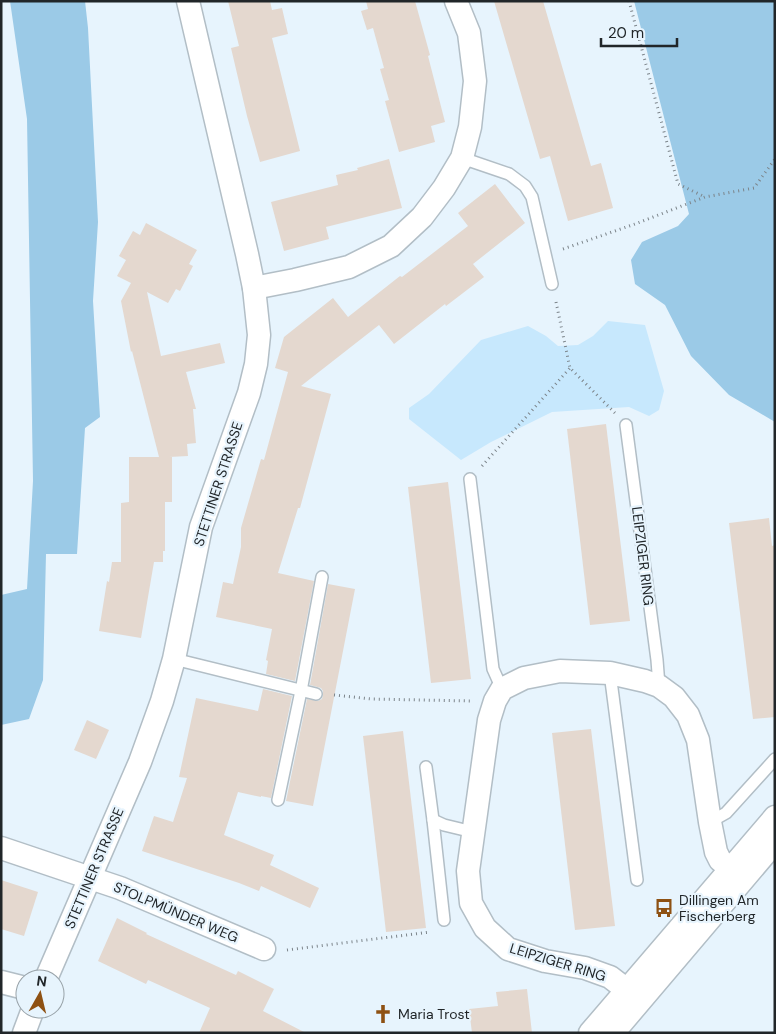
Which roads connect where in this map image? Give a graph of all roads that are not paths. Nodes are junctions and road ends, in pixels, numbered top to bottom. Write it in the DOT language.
graph roads {
  1 [pos="188,1"];
  2 [pos="456,1"];
  3 [pos="462,158"];
  4 [pos="552,284"];
  5 [pos="254,288"];
  6 [pos="626,425"];
  7 [pos="470,479"];
  8 [pos="322,577"];
  9 [pos="174,659"];
  10 [pos="610,673"];
  11 [pos="658,686"];
  12 [pos="302,691"];
  13 [pos="316,694"];
  14 [pos="498,695"];
  15 [pos="775,759"];
  16 [pos="426,767"];
  17 [pos="278,800"];
  18 [pos="775,817"];
  19 [pos="433,820"];
  20 [pos="710,822"];
  21 [pos="473,832"];
  22 [pos="775,842"];
  23 [pos="1,848"];
  24 [pos="736,874"];
  25 [pos="89,877"];
  26 [pos="637,880"];
  27 [pos="444,920"];
  28 [pos="264,949"];
  29 [pos="50,969"];
  30 [pos="1,982"];
  31 [pos="15,986"];
  32 [pos="634,995"];
  33 [pos="29,1019"];
  34 [pos="24,1033"];
  35 [pos="590,1033"];
  36 [pos="613,1033"];
  1 -- 5 [label="street, STETTINER STRASSE"];
  2 -- 3 [label="street"];
  3 -- 4 [label="lane"];
  3 -- 5 [label="street"];
  5 -- 9 [label="street, STETTINER STRASSE"];
  6 -- 11 [label="lane, LEIPZIGER RING"];
  7 -- 14 [label="lane"];
  8 -- 12 [label="lane"];
  9 -- 12 [label="lane"];
  9 -- 25 [label="street, STETTINER STRASSE"];
  10 -- 11 [label="street"];
  10 -- 14 [label="street"];
  10 -- 26 [label="lane"];
  11 -- 20 [label="street"];
  12 -- 13 [label="lane"];
  12 -- 17 [label="lane"];
  14 -- 21 [label="street, LEIPZIGER RING"];
  15 -- 20 [label="lane"];
  16 -- 19 [label="lane"];
  18 -- 24 [label="street"];
  19 -- 21 [label="lane"];
  19 -- 27 [label="lane"];
  20 -- 24 [label="street"];
  21 -- 32 [label="street, LEIPZIGER RING"];
  22 -- 24 [label="street"];
  23 -- 25 [label="street, STOLPMÜNDER WEG"];
  24 -- 32 [label="street"];
  25 -- 28 [label="street, STOLPMÜNDER WEG"];
  25 -- 29 [label="street, STETTINER STRASSE"];
  30 -- 31 [label="street"];
  32 -- 35 [label="street"];
  32 -- 36 [label="street"];
  33 -- 34 [label="street"];
}
